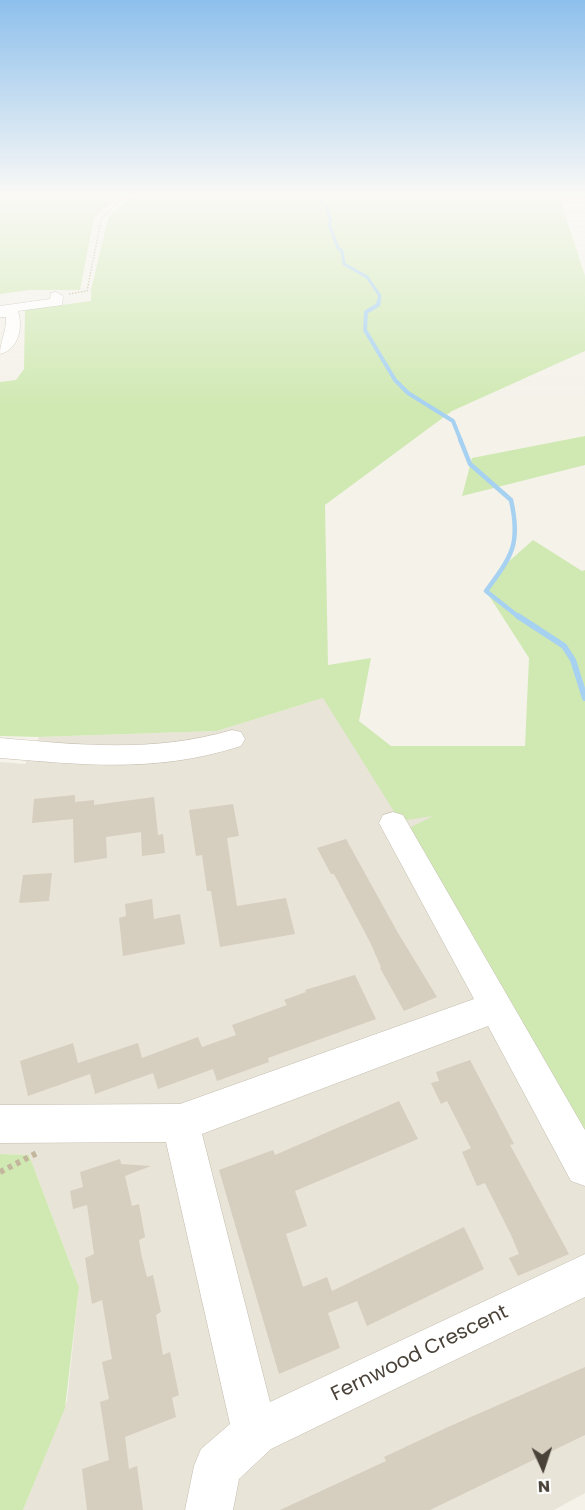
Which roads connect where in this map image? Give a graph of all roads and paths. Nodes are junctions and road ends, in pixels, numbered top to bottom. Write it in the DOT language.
graph roads {
  1 [pos="92,265"];
  2 [pos="56,296"];
  3 [pos="2,313"];
  4 [pos="3,358"];
  5 [pos="232,739"];
  6 [pos="0,748"];
  7 [pos="393,823"];
  8 [pos="496,1007"];
  9 [pos="180,1123"];
  10 [pos="0,1124"];
  11 [pos="585,1167"];
  12 [pos="585,1275"];
  13 [pos="255,1433"];
  14 [pos="209,1510"];
  1 -- 2 [label="path"];
  2 -- 3 [label="street"];
  3 -- 4 [label="street"];
  5 -- 6 [label="street"];
  7 -- 8 [label="street"];
  8 -- 9 [label="street"];
  8 -- 11 [label="street"];
  9 -- 10 [label="street"];
  9 -- 13 [label="street"];
  12 -- 13 [label="street, Fernwood Crescent"];
  13 -- 14 [label="street, Fernwood Crescent"];
}
